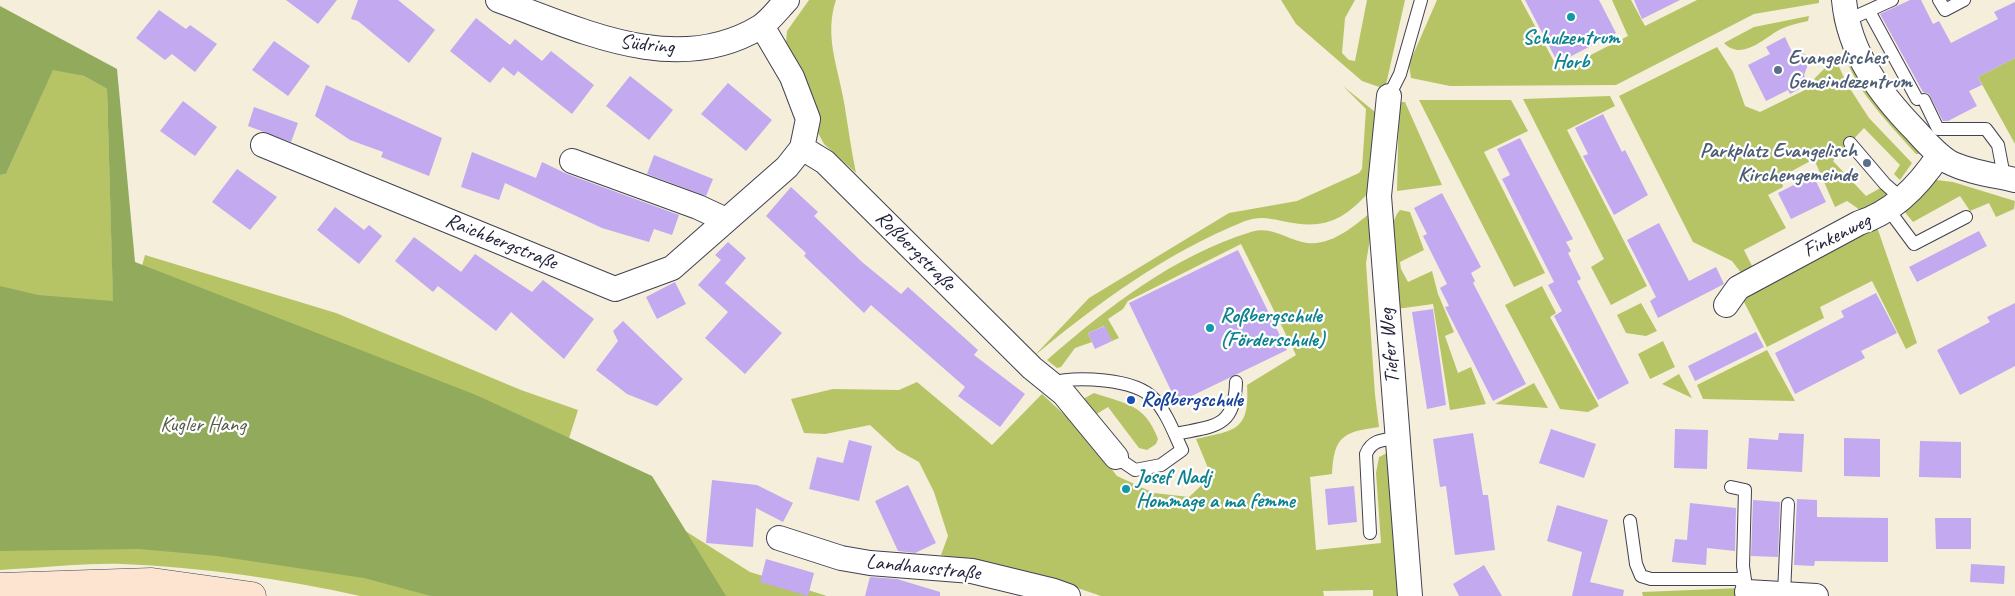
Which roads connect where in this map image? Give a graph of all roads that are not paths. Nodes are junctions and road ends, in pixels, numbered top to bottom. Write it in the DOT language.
graph roads {
  1 [pos="498,0"];
  2 [pos="787,0"];
  3 [pos="1422,0"];
  4 [pos="1892,0"];
  5 [pos="1939,0"];
  6 [pos="1964,0"];
  7 [pos="547,8"];
  8 [pos="1854,10"];
  9 [pos="762,26"];
  10 [pos="1389,96"];
  11 [pos="1850,143"];
  12 [pos="263,145"];
  13 [pos="802,148"];
  14 [pos="1939,155"];
  15 [pos="572,161"];
  16 [pos="2012,179"];
  17 [pos="1894,203"];
  18 [pos="1966,217"];
  19 [pos="726,220"];
  20 [pos="1726,304"];
  21 [pos="1236,382"];
  22 [pos="1050,383"];
  23 [pos="1175,434"];
  24 [pos="1398,438"];
  25 [pos="1116,458"];
  26 [pos="1731,487"];
  27 [pos="1788,504"];
  28 [pos="1630,521"];
  29 [pos="1370,533"];
  30 [pos="779,538"];
  31 [pos="0,587"];
  32 [pos="1747,592"];
  33 [pos="1784,594"];
  34 [pos="252,596"];
  35 [pos="1068,596"];
  36 [pos="1410,596"];
  37 [pos="1816,596"];
  1 -- 7 [label="street, Südring"];
  2 -- 9 [label="street, Südring"];
  3 -- 10 [label="lane"];
  4 -- 8 [label="lane"];
  5 -- 6 [label="lane"];
  7 -- 9 [label="street, Südring"];
  8 -- 14 [label="street"];
  8 -- 16 [label="lane"];
  9 -- 13 [label="street"];
  10 -- 24 [label="street, Tiefer Weg"];
  11 -- 17 [label="lane"];
  12 -- 19 [label="street, Raichbergstraße"];
  13 -- 19 [label="street, Raichbergstraße"];
  13 -- 22 [label="street, Roßbergstraße"];
  14 -- 16 [label="street"];
  14 -- 17 [label="street, Finkenweg"];
  15 -- 19 [label="street"];
  17 -- 18 [label="lane"];
  17 -- 20 [label="street, Finkenweg"];
  21 -- 23 [label="lane"];
  22 -- 23 [label="lane"];
  22 -- 25 [label="street, Roßbergstraße"];
  23 -- 25 [label="lane"];
  24 -- 29 [label="lane"];
  24 -- 36 [label="street, Tiefer Weg"];
  26 -- 32 [label="lane"];
  27 -- 33 [label="lane"];
  28 -- 32 [label="lane"];
  30 -- 35 [label="street, Landhausstraße"];
  31 -- 34 [label="street"];
  32 -- 33 [label="street"];
  33 -- 37 [label="street"];
}
